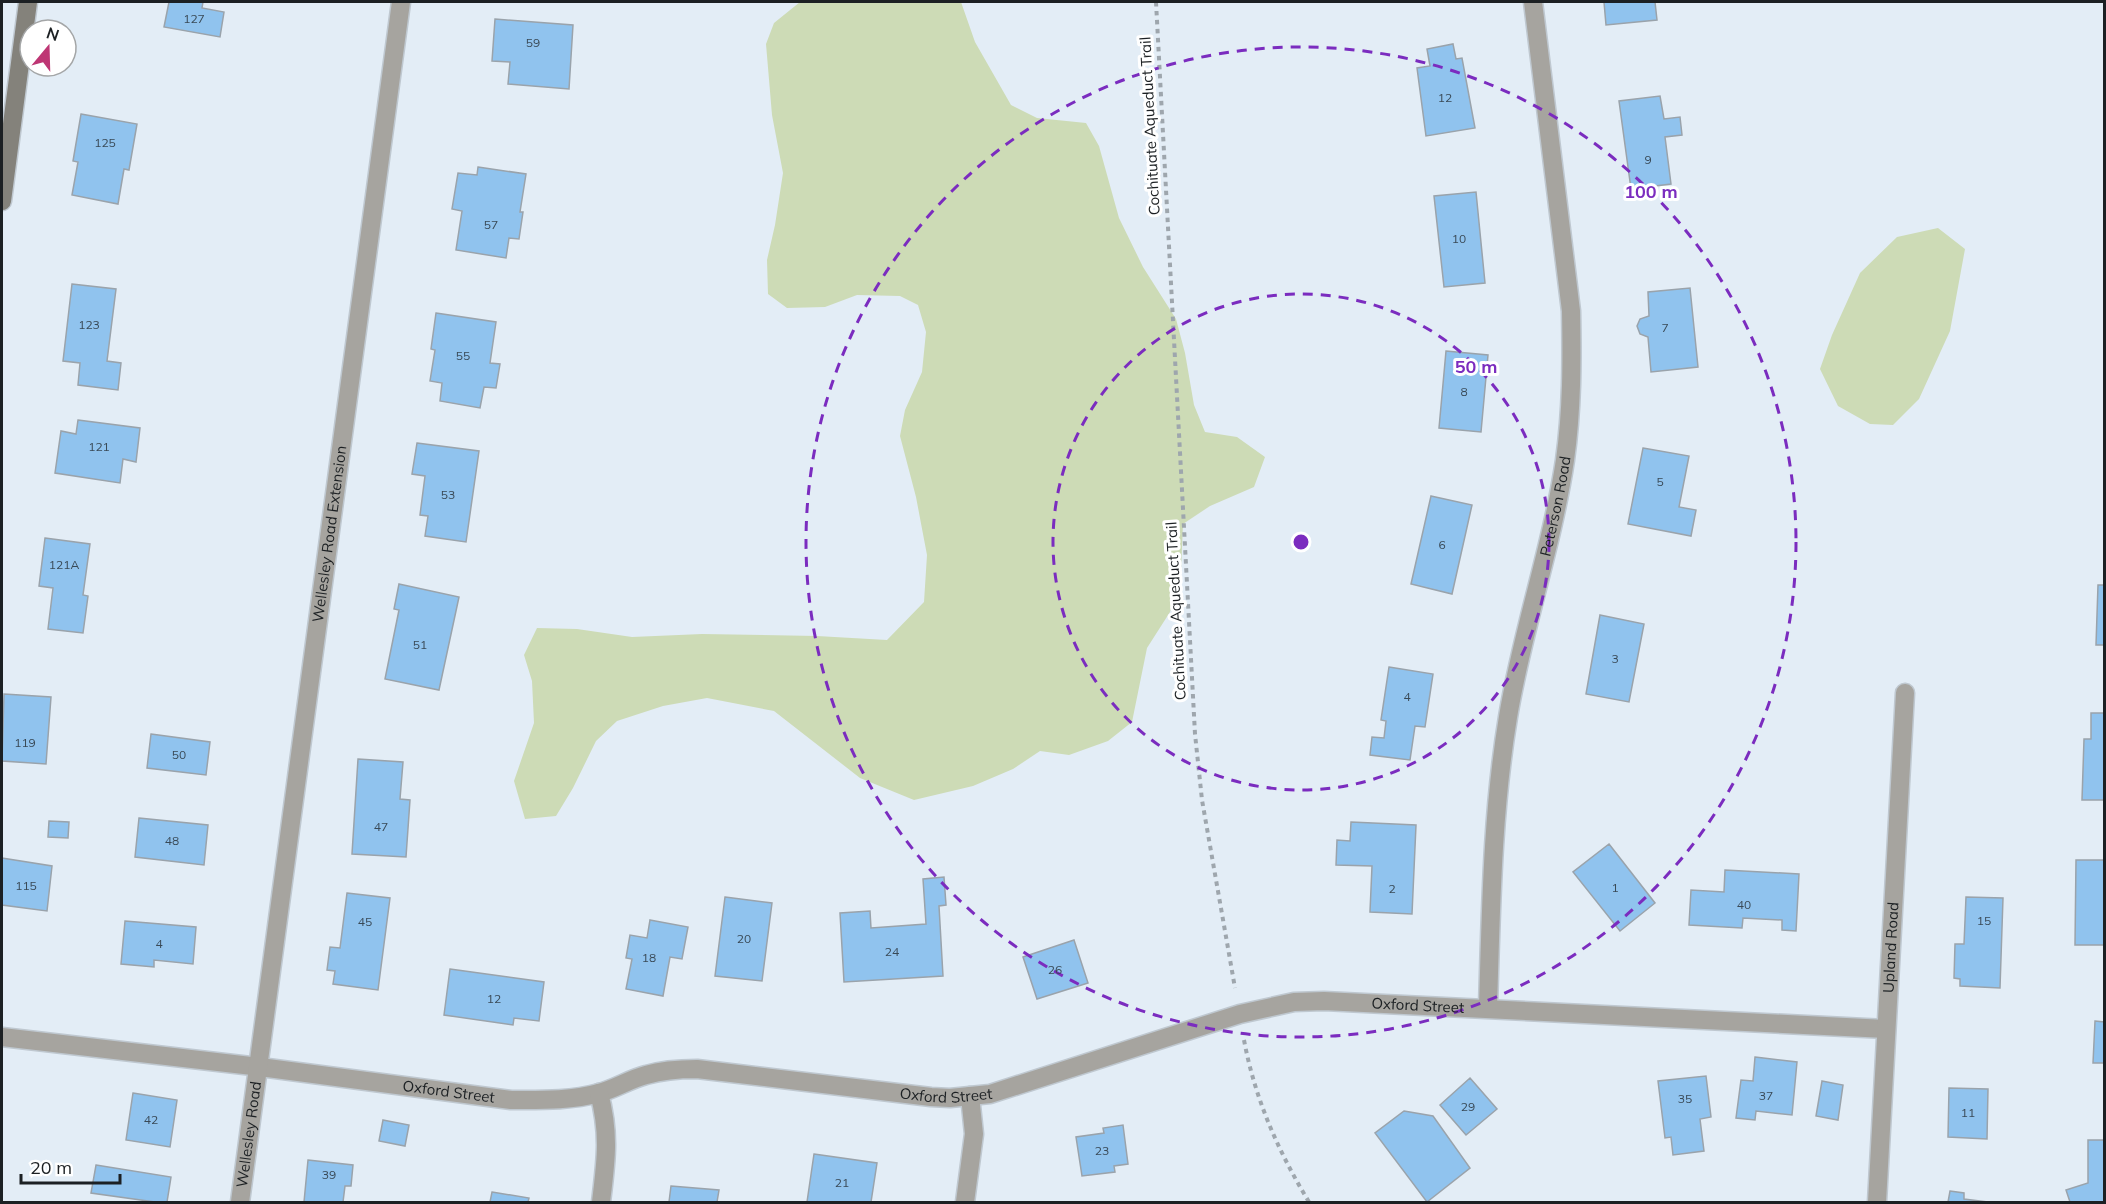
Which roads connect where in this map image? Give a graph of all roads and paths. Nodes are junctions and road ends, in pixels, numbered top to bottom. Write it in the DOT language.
graph roads {
  1 [pos="28,2"];
  2 [pos="401,2"];
  3 [pos="1156,2"];
  4 [pos="1533,2"];
  5 [pos="2,201"];
  6 [pos="1905,693"];
  7 [pos="1488,1007"];
  8 [pos="1240,1014"];
  9 [pos="1886,1029"];
  10 [pos="2,1037"];
  11 [pos="260,1067"];
  12 [pos="599,1093"];
  13 [pos="970,1096"];
  14 [pos="240,1203"];
  15 [pos="601,1203"];
  16 [pos="966,1203"];
  17 [pos="1309,1203"];
  18 [pos="1877,1203"];
  1 -- 5 [label="main road"];
  2 -- 11 [label="street, Wellesley Road Extension"];
  3 -- 8 [label="path, Cochituate Aqueduct Trail"];
  4 -- 7 [label="street, Peterson Road"];
  6 -- 9 [label="street, Upland Road"];
  7 -- 8 [label="street, Oxford Street"];
  7 -- 9 [label="street, Oxford Street"];
  8 -- 13 [label="street, Oxford Street"];
  8 -- 17 [label="path, Cochituate Aqueduct Trail"];
  9 -- 18 [label="street, Upland Road"];
  10 -- 11 [label="street, Oxford Street"];
  11 -- 12 [label="street, Oxford Street"];
  11 -- 14 [label="street, Wellesley Road"];
  12 -- 13 [label="street, Oxford Street"];
  12 -- 15 [label="street"];
  13 -- 16 [label="street"];
}
